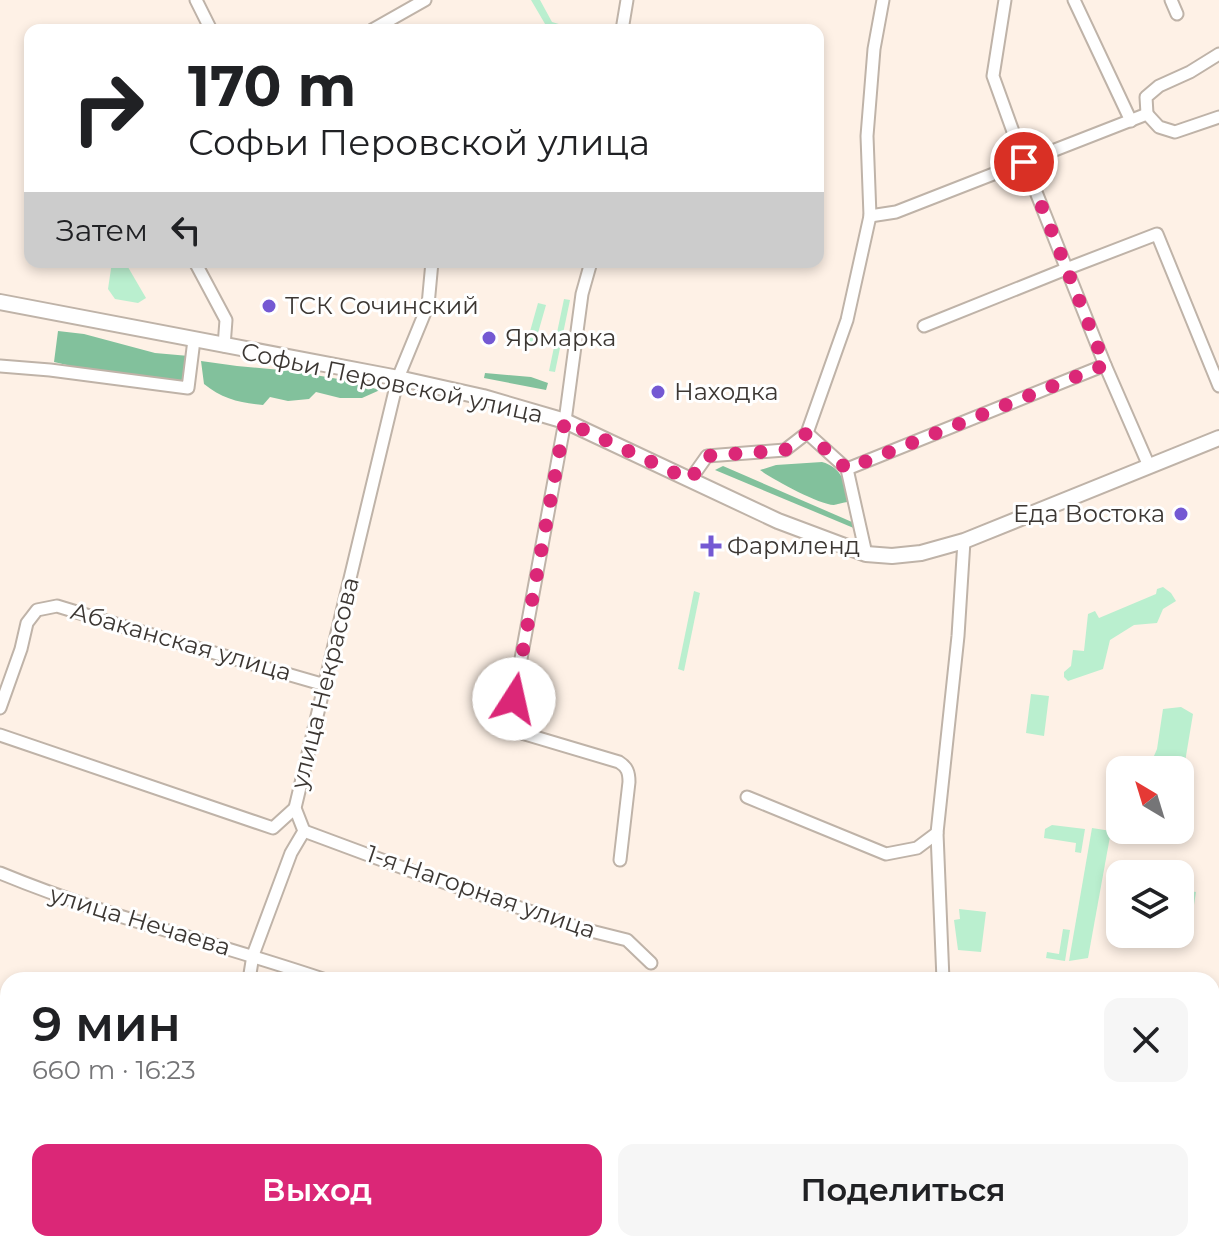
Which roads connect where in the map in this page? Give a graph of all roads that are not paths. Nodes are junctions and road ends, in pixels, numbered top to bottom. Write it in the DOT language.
graph roads {
  1 [pos="196,0"];
  2 [pos="425,0"];
  3 [pos="627,0"];
  4 [pos="883,0"];
  5 [pos="1005,0"];
  6 [pos="1074,0"];
  7 [pos="1171,0"];
  8 [pos="1177,14"];
  9 [pos="208,24"];
  10 [pos="383,24"];
  11 [pos="623,24"];
  12 [pos="1219,54"];
  13 [pos="1147,114"];
  14 [pos="1219,119"];
  15 [pos="1131,121"];
  16 [pos="1024,162"];
  17 [pos="870,216"];
  18 [pos="198,268"];
  19 [pos="431,268"];
  20 [pos="589,268"];
  21 [pos="1066,269"];
  22 [pos="0,302"];
  23 [pos="924,326"];
  24 [pos="194,340"];
  25 [pos="224,346"];
  26 [pos="1105,365"];
  27 [pos="0,366"];
  28 [pos="398,378"];
  29 [pos="1219,386"];
  30 [pos="565,421"];
  31 [pos="807,433"];
  32 [pos="1219,438"];
  33 [pos="1149,466"];
  34 [pos="847,469"];
  35 [pos="690,480"];
  36 [pos="964,541"];
  37 [pos="866,554"];
  38 [pos="325,685"];
  39 [pos="0,708"];
  40 [pos="0,735"];
  41 [pos="747,797"];
  42 [pos="295,808"];
  43 [pos="304,831"];
  44 [pos="937,833"];
  45 [pos="620,860"];
  46 [pos="0,873"];
  47 [pos="253,955"];
  48 [pos="651,963"];
  49 [pos="250,972"];
  50 [pos="303,972"];
  51 [pos="943,972"];
  1 -- 9 [label="street"];
  2 -- 10 [label="street"];
  3 -- 11 [label="street"];
  4 -- 17 [label="street"];
  5 -- 16 [label="street"];
  6 -- 15 [label="street"];
  7 -- 8 [label="street"];
  12 -- 13 [label="street"];
  13 -- 14 [label="street"];
  13 -- 15 [label="street"];
  15 -- 16 [label="street"];
  16 -- 17 [label="street"];
  16 -- 21 [label="street"];
  17 -- 31 [label="street"];
  18 -- 25 [label="street"];
  19 -- 28 [label="street, улица Некрасова"];
  20 -- 30 [label="street"];
  21 -- 23 [label="street"];
  21 -- 26 [label="street"];
  21 -- 29 [label="street"];
  22 -- 24 [label="main road, Софьи Перовской улица"];
  24 -- 25 [label="main road, Софьи Перовской улица"];
  24 -- 27 [label="street"];
  25 -- 28 [label="main road, Софьи Перовской улица"];
  26 -- 33 [label="street"];
  26 -- 34 [label="street"];
  28 -- 30 [label="main road, Софьи Перовской улица"];
  28 -- 38 [label="street, улица Некрасова"];
  30 -- 35 [label="main road, Софьи Перовской улица"];
  30 -- 45 [label="street"];
  31 -- 34 [label="street"];
  31 -- 35 [label="street"];
  32 -- 33 [label="main road, Софьи Перовской улица"];
  33 -- 36 [label="main road, Софьи Перовской улица"];
  34 -- 37 [label="street"];
  35 -- 37 [label="main road, Софьи Перовской улица"];
  36 -- 37 [label="main road, Софьи Перовской улица"];
  36 -- 44 [label="street"];
  38 -- 39 [label="street, Абаканская улица"];
  38 -- 42 [label="street, улица Некрасова"];
  40 -- 42 [label="street"];
  41 -- 44 [label="street"];
  42 -- 43 [label="street, улица Некрасова"];
  43 -- 47 [label="street"];
  43 -- 48 [label="street, 1-я Нагорная улица"];
  44 -- 51 [label="street"];
  46 -- 47 [label="street, улица Нечаева"];
  47 -- 49 [label="street"];
  47 -- 50 [label="street, улица Нечаева"];
}
